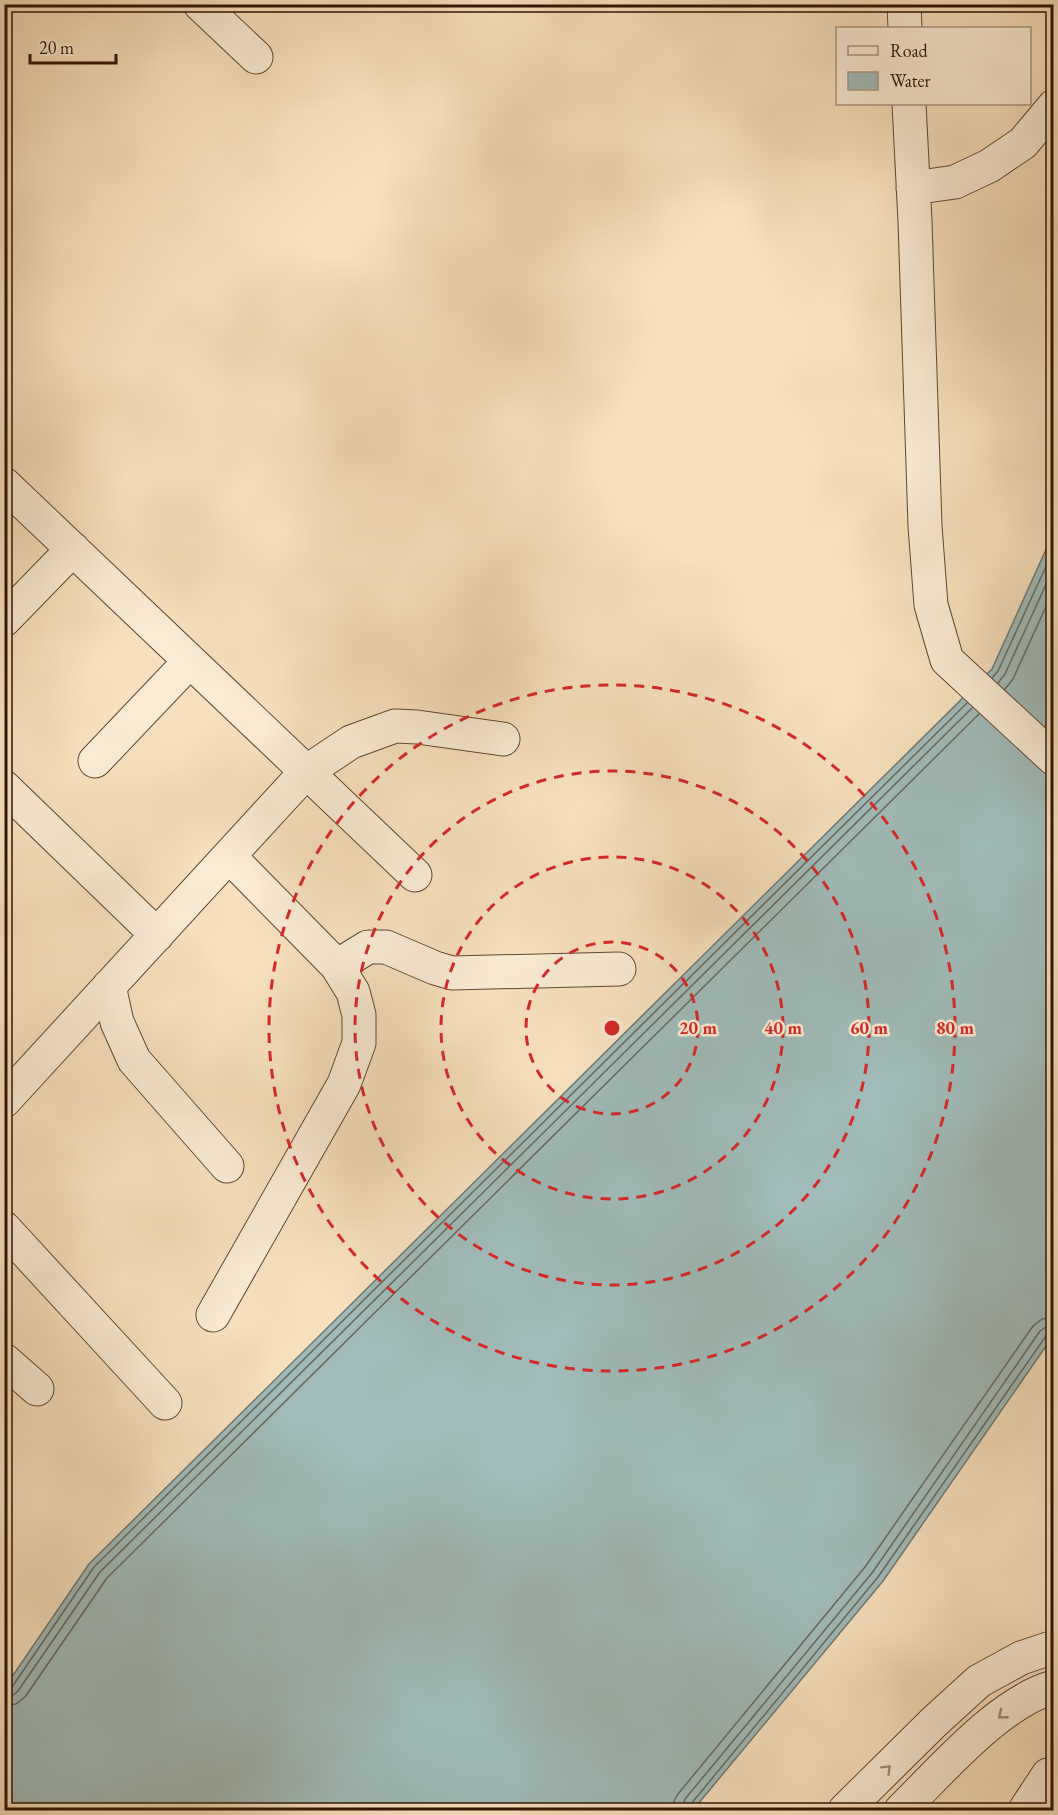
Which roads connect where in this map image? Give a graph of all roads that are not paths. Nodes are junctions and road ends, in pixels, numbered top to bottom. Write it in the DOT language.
graph roads {
  1 [pos="200,4"];
  2 [pos="904,4"];
  3 [pos="905,27"];
  4 [pos="256,57"];
  5 [pos="909,105"];
  6 [pos="1053,106"];
  7 [pos="913,188"];
  8 [pos="4,484"];
  9 [pos="73,549"];
  10 [pos="4,620"];
  11 [pos="190,661"];
  12 [pos="503,739"];
  13 [pos="1053,759"];
  14 [pos="95,761"];
  15 [pos="306,772"];
  16 [pos="4,787"];
  17 [pos="229,856"];
  18 [pos="414,875"];
  19 [pos="157,935"];
  20 [pos="338,966"];
  21 [pos="619,969"];
  22 [pos="109,986"];
  23 [pos="4,1101"];
  24 [pos="227,1166"];
  25 [pos="4,1228"];
  26 [pos="213,1315"];
  27 [pos="4,1360"];
  28 [pos="37,1389"];
  29 [pos="165,1403"];
  30 [pos="1053,1647"];
  31 [pos="1053,1687"];
  32 [pos="1048,1775"];
  33 [pos="846,1810"];
  34 [pos="901,1810"];
  35 [pos="1025,1810"];
  1 -- 4 [label="street"];
  2 -- 3 [label="street"];
  5 -- 7 [label="street"];
  6 -- 7 [label="street"];
  7 -- 13 [label="street"];
  8 -- 9 [label="street"];
  9 -- 10 [label="street"];
  9 -- 11 [label="street"];
  11 -- 14 [label="street"];
  11 -- 15 [label="street"];
  12 -- 15 [label="street"];
  15 -- 17 [label="street"];
  15 -- 18 [label="street"];
  16 -- 19 [label="street"];
  17 -- 19 [label="street"];
  17 -- 20 [label="street"];
  19 -- 22 [label="street"];
  20 -- 21 [label="street"];
  20 -- 26 [label="street"];
  22 -- 23 [label="street"];
  22 -- 24 [label="street"];
  25 -- 29 [label="street"];
  27 -- 28 [label="street"];
  33 -- 30 [label="street, one-way"];
  31 -- 34 [label="street, one-way"];
  32 -- 35 [label="street"];
}
